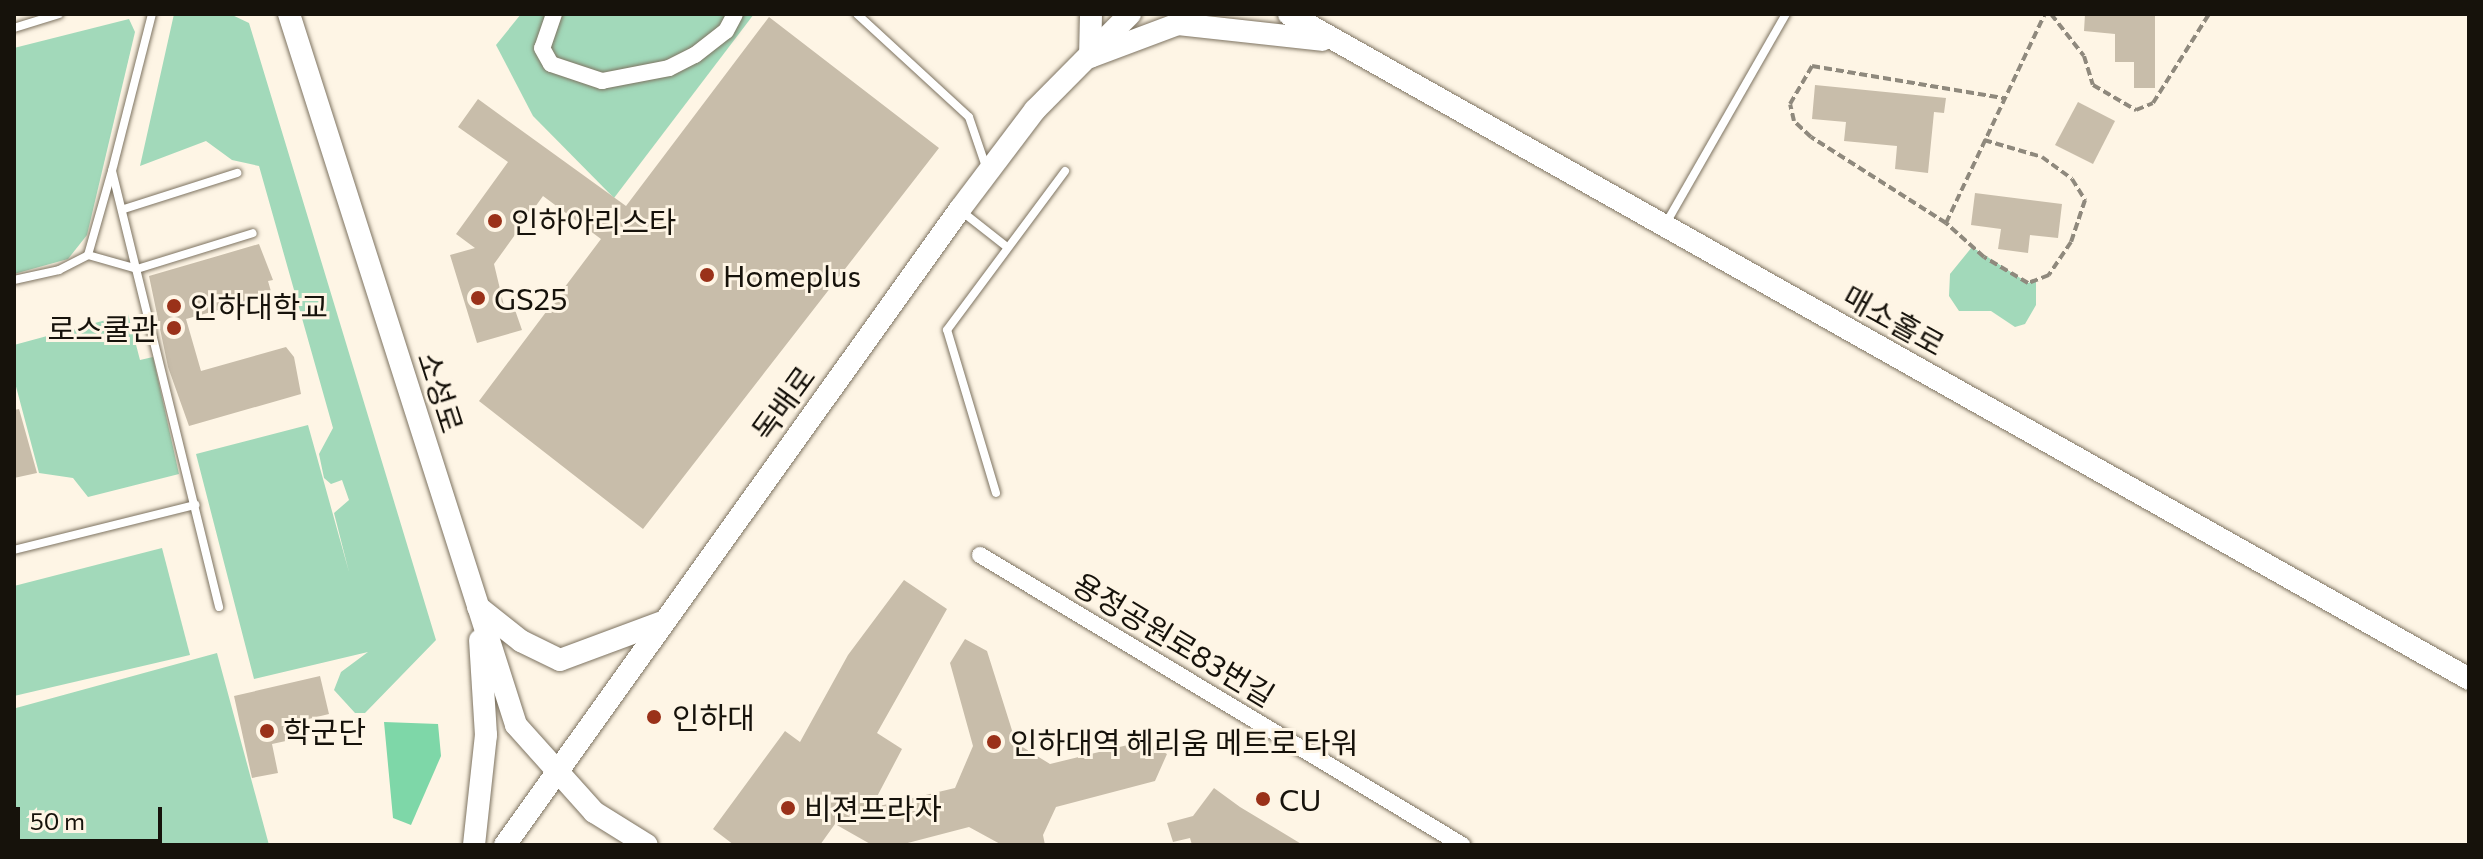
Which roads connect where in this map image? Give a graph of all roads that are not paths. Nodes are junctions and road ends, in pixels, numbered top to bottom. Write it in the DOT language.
graph roads {
  1 [pos="59,14"];
  2 [pos="152,14"];
  3 [pos="289,14"];
  4 [pos="554,14"];
  5 [pos="735,14"];
  6 [pos="857,14"];
  7 [pos="1091,14"];
  8 [pos="1130,14"];
  9 [pos="1289,14"];
  10 [pos="1328,14"];
  11 [pos="1786,14"];
  12 [pos="14,28"];
  13 [pos="1340,43"];
  14 [pos="1090,57"];
  15 [pos="112,171"];
  16 [pos="1065,171"];
  17 [pos="237,173"];
  18 [pos="984,178"];
  19 [pos="124,209"];
  20 [pos="960,209"];
  21 [pos="1664,226"];
  22 [pos="253,233"];
  23 [pos="1007,247"];
  24 [pos="88,255"];
  25 [pos="137,269"];
  26 [pos="14,280"];
  27 [pos="996,493"];
  28 [pos="195,505"];
  29 [pos="14,550"];
  30 [pos="980,555"];
  31 [pos="219,607"];
  32 [pos="478,607"];
  33 [pos="666,621"];
  34 [pos="2469,679"];
  35 [pos="558,777"];
  36 [pos="645,844"];
  37 [pos="474,845"];
  38 [pos="505,845"];
  39 [pos="615,845"];
  40 [pos="1462,845"];
  1 -- 12 [label="lane"];
  2 -- 15 [label="lane"];
  3 -- 32 [label="main road, 소성로"];
  4 -- 5 [label="street"];
  6 -- 18 [label="lane"];
  7 -- 14 [label="main road"];
  8 -- 14 [label="main road, 독배로"];
  9 -- 13 [label="main road, 매소홀로"];
  10 -- 13 [label="main road"];
  11 -- 21 [label="lane"];
  13 -- 14 [label="main road"];
  13 -- 21 [label="main road, 매소홀로"];
  14 -- 18 [label="main road, 독배로"];
  15 -- 19 [label="lane"];
  15 -- 24 [label="lane"];
  16 -- 23 [label="lane"];
  17 -- 19 [label="lane"];
  18 -- 20 [label="main road, 독배로"];
  19 -- 25 [label="lane"];
  20 -- 23 [label="lane"];
  20 -- 33 [label="main road, 독배로"];
  21 -- 34 [label="main road, 매소홀로"];
  22 -- 25 [label="lane"];
  23 -- 27 [label="lane"];
  24 -- 25 [label="lane"];
  24 -- 26 [label="lane"];
  25 -- 28 [label="lane"];
  28 -- 29 [label="lane"];
  28 -- 31 [label="lane"];
  30 -- 40 [label="street, 용정공원로83번길"];
  32 -- 33 [label="main road"];
  32 -- 35 [label="main road, 소성로"];
  32 -- 37 [label="main road"];
  33 -- 35 [label="main road, 독배로"];
  35 -- 36 [label="main road, 소성로"];
  35 -- 38 [label="main road, 독배로"];
  36 -- 39 [label="main road"];
}
